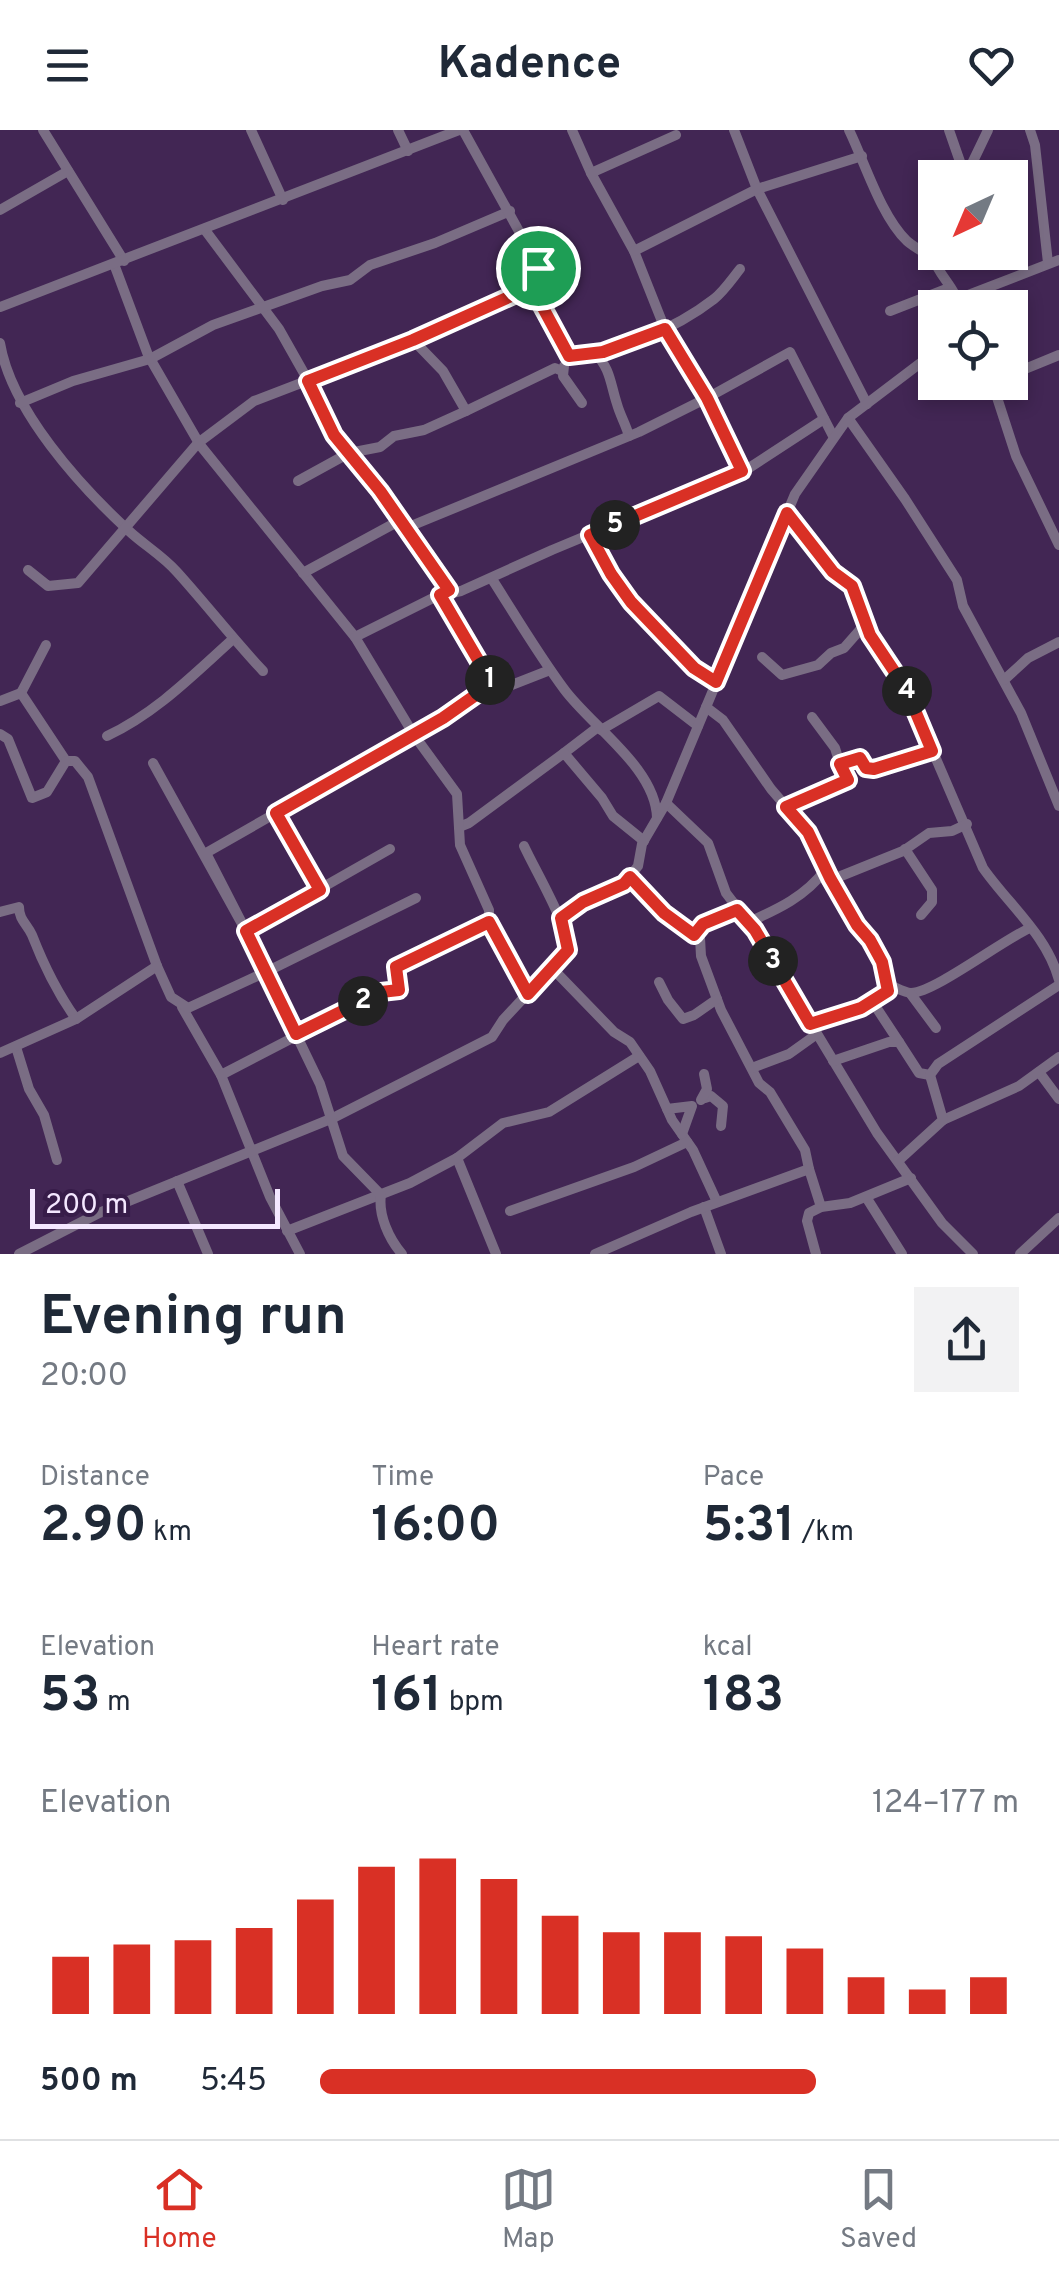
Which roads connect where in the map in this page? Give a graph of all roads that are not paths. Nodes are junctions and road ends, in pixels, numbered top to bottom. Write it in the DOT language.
graph roads {
  1 [pos="43,130"];
  2 [pos="251,130"];
  3 [pos="398,130"];
  4 [pos="461,130"];
  5 [pos="572,130"];
  6 [pos="849,130"];
  7 [pos="949,130"];
  8 [pos="988,130"];
  9 [pos="1030,130"];
  10 [pos="735,131"];
  11 [pos="676,135"];
  12 [pos="408,151"];
  13 [pos="862,156"];
  14 [pos="959,160"];
  15 [pos="973,160"];
  16 [pos="68,171"];
  17 [pos="590,172"];
  18 [pos="757,190"];
  19 [pos="283,200"];
  20 [pos="0,210"];
  21 [pos="510,211"];
  22 [pos="205,230"];
  23 [pos="918,249"];
  24 [pos="634,251"];
  25 [pos="1053,261"];
  26 [pos="119,263"];
  27 [pos="538,268"];
  28 [pos="740,269"];
  29 [pos="940,270"];
  30 [pos="949,288"];
  31 [pos="988,290"];
  32 [pos="0,307"];
  33 [pos="264,310"];
  34 [pos="890,311"];
  35 [pos="665,329"];
  36 [pos="413,340"];
  37 [pos="0,342"];
  38 [pos="594,352"];
  39 [pos="569,356"];
  40 [pos="1056,356"];
  41 [pos="150,359"];
  42 [pos="918,365"];
  43 [pos="1028,368"];
  44 [pos="562,372"];
  45 [pos="1059,372"];
  46 [pos="308,381"];
  47 [pos="707,398"];
  48 [pos="998,400"];
  49 [pos="20,403"];
  50 [pos="582,404"];
  51 [pos="866,404"];
  52 [pos="466,411"];
  53 [pos="848,418"];
  54 [pos="824,420"];
  55 [pos="629,436"];
  56 [pos="833,436"];
  57 [pos="198,443"];
  58 [pos="349,453"];
  59 [pos="742,471"];
  60 [pos="298,481"];
  61 [pos="787,513"];
  62 [pos="125,528"];
  63 [pos="406,528"];
  64 [pos="590,535"];
  65 [pos="1059,545"];
  66 [pos="28,570"];
  67 [pos="303,573"];
  68 [pos="492,578"];
  69 [pos="444,592"];
  70 [pos="866,623"];
  71 [pos="355,637"];
  72 [pos="233,638"];
  73 [pos="1059,642"];
  74 [pos="46,645"];
  75 [pos="762,658"];
  76 [pos="550,670"];
  77 [pos="262,672"];
  78 [pos="1004,680"];
  79 [pos="716,682"];
  80 [pos="494,687"];
  81 [pos="21,693"];
  82 [pos="0,701"];
  83 [pos="706,707"];
  84 [pos="812,716"];
  85 [pos="698,726"];
  86 [pos="600,729"];
  87 [pos="0,734"];
  88 [pos="414,735"];
  89 [pos="107,736"];
  90 [pos="932,751"];
  91 [pos="564,753"];
  92 [pos="66,761"];
  93 [pos="154,762"];
  94 [pos="840,764"];
  95 [pos="645,782"];
  96 [pos="667,799"];
  97 [pos="1059,806"];
  98 [pos="786,807"];
  99 [pos="276,813"];
  100 [pos="656,819"];
  101 [pos="967,824"];
  102 [pos="459,827"];
  103 [pos="644,842"];
  104 [pos="524,846"];
  105 [pos="390,849"];
  106 [pos="905,849"];
  107 [pos="826,869"];
  108 [pos="630,877"];
  109 [pos="832,880"];
  110 [pos="320,890"];
  111 [pos="416,898"];
  112 [pos="737,910"];
  113 [pos="0,912"];
  114 [pos="921,915"];
  115 [pos="561,918"];
  116 [pos="489,922"];
  117 [pos="748,923"];
  118 [pos="1030,928"];
  119 [pos="246,931"];
  120 [pos="694,935"];
  121 [pos="157,966"];
  122 [pos="553,969"];
  123 [pos="266,972"];
  124 [pos="659,982"];
  125 [pos="1059,982"];
  126 [pos="889,985"];
  127 [pos="910,993"];
  128 [pos="528,994"];
  129 [pos="718,1000"];
  130 [pos="872,1001"];
  131 [pos="182,1007"];
  132 [pos="76,1019"];
  133 [pos="810,1024"];
  134 [pos="936,1028"];
  135 [pos="296,1034"];
  136 [pos="817,1034"];
  137 [pos="898,1042"];
  138 [pos="16,1047"];
  139 [pos="0,1053"];
  140 [pos="639,1056"];
  141 [pos="1059,1057"];
  142 [pos="834,1062"];
  143 [pos="752,1068"];
  144 [pos="1039,1072"];
  145 [pos="704,1074"];
  146 [pos="221,1075"];
  147 [pos="930,1075"];
  148 [pos="705,1098"];
  149 [pos="1059,1099"];
  150 [pos="692,1106"];
  151 [pos="666,1109"];
  152 [pos="333,1118"];
  153 [pos="943,1120"];
  154 [pos="721,1126"];
  155 [pos="684,1138"];
  156 [pos="253,1152"];
  157 [pos="457,1158"];
  158 [pos="57,1160"];
  159 [pos="898,1161"];
  160 [pos="809,1169"];
  161 [pos="912,1178"];
  162 [pos="177,1182"];
  163 [pos="381,1196"];
  164 [pos="866,1196"];
  165 [pos="717,1202"];
  166 [pos="704,1207"];
  167 [pos="820,1207"];
  168 [pos="510,1211"];
  169 [pos="1059,1218"];
  170 [pos="288,1231"];
  171 [pos="625,1249"];
  172 [pos="20,1254"];
  173 [pos="208,1254"];
  174 [pos="300,1254"];
  175 [pos="402,1254"];
  176 [pos="496,1254"];
  177 [pos="595,1254"];
  178 [pos="722,1254"];
  179 [pos="816,1254"];
  180 [pos="902,1254"];
  181 [pos="973,1254"];
  182 [pos="1020,1254"];
  1 -- 16 [label="street"];
  2 -- 19 [label="street"];
  3 -- 12 [label="street"];
  4 -- 12 [label="street"];
  4 -- 21 [label="street"];
  5 -- 17 [label="street"];
  6 -- 13 [label="street"];
  7 -- 14 [label="street"];
  8 -- 15 [label="street"];
  9 -- 25 [label="street"];
  10 -- 18 [label="street"];
  11 -- 17 [label="street"];
  12 -- 19 [label="street"];
  13 -- 18 [label="street"];
  13 -- 23 [label="street"];
  16 -- 20 [label="street"];
  16 -- 26 [label="street"];
  17 -- 24 [label="street"];
  18 -- 24 [label="street"];
  18 -- 51 [label="street"];
  19 -- 22 [label="street"];
  21 -- 27 [label="street"];
  21 -- 33 [label="street"];
  22 -- 26 [label="street"];
  22 -- 33 [label="street"];
  24 -- 35 [label="street"];
  25 -- 31 [label="street"];
  26 -- 32 [label="street"];
  26 -- 41 [label="street"];
  27 -- 36 [label="street"];
  27 -- 39 [label="street"];
  28 -- 35 [label="street"];
  29 -- 30 [label="street"];
  30 -- 34 [label="street"];
  33 -- 41 [label="street"];
  33 -- 46 [label="street"];
  35 -- 38 [label="street"];
  35 -- 47 [label="street"];
  36 -- 46 [label="street"];
  36 -- 52 [label="street"];
  37 -- 49 [label="street"];
  38 -- 39 [label="street"];
  38 -- 55 [label="street"];
  39 -- 44 [label="street"];
  40 -- 43 [label="street"];
  40 -- 45 [label="street"];
  41 -- 49 [label="street"];
  41 -- 57 [label="street"];
  42 -- 51 [label="street"];
  44 -- 50 [label="street"];
  44 -- 52 [label="street"];
  46 -- 57 [label="street"];
  46 -- 58 [label="street"];
  47 -- 54 [label="street"];
  47 -- 55 [label="street"];
  47 -- 59 [label="street"];
  48 -- 65 [label="street"];
  49 -- 62 [label="street"];
  51 -- 53 [label="street"];
  52 -- 58 [label="street"];
  53 -- 56 [label="street"];
  53 -- 78 [label="street"];
  54 -- 56 [label="street"];
  54 -- 59 [label="street"];
  55 -- 63 [label="street"];
  56 -- 61 [label="street"];
  57 -- 62 [label="street"];
  57 -- 67 [label="street"];
  58 -- 60 [label="street"];
  58 -- 63 [label="street"];
  59 -- 64 [label="street"];
  61 -- 70 [label="street"];
  61 -- 79 [label="street"];
  62 -- 66 [label="street"];
  62 -- 72 [label="street"];
  63 -- 67 [label="street"];
  63 -- 69 [label="street"];
  64 -- 68 [label="street"];
  64 -- 79 [label="street"];
  67 -- 71 [label="street"];
  68 -- 69 [label="street"];
  68 -- 76 [label="street"];
  69 -- 71 [label="street"];
  69 -- 80 [label="street"];
  70 -- 75 [label="street"];
  70 -- 90 [label="street"];
  71 -- 88 [label="street"];
  72 -- 77 [label="street"];
  72 -- 89 [label="street"];
  73 -- 78 [label="street"];
  74 -- 81 [label="street"];
  76 -- 80 [label="street"];
  76 -- 86 [label="street"];
  78 -- 97 [label="street"];
  79 -- 83 [label="street"];
  80 -- 88 [label="street"];
  81 -- 82 [label="street"];
  81 -- 92 [label="street"];
  83 -- 85 [label="street"];
  83 -- 98 [label="street"];
  84 -- 94 [label="street"];
  85 -- 86 [label="street"];
  85 -- 96 [label="street"];
  86 -- 91 [label="street"];
  86 -- 95 [label="street"];
  87 -- 92 [label="street"];
  88 -- 99 [label="street"];
  88 -- 102 [label="street"];
  90 -- 94 [label="street"];
  90 -- 101 [label="street"];
  91 -- 102 [label="street"];
  91 -- 103 [label="street"];
  92 -- 121 [label="street"];
  93 -- 119 [label="street"];
  94 -- 98 [label="street"];
  95 -- 96 [label="street"];
  95 -- 100 [label="street"];
  96 -- 100 [label="street"];
  96 -- 112 [label="street"];
  98 -- 107 [label="street"];
  99 -- 110 [label="street"];
  99 -- 119 [label="street"];
  100 -- 103 [label="street"];
  101 -- 106 [label="street"];
  101 -- 118 [label="street"];
  102 -- 116 [label="street"];
  103 -- 108 [label="street"];
  104 -- 115 [label="street"];
  105 -- 110 [label="street"];
  106 -- 109 [label="street"];
  106 -- 114 [label="street"];
  107 -- 109 [label="street"];
  107 -- 117 [label="street"];
  108 -- 115 [label="street"];
  108 -- 120 [label="street"];
  109 -- 126 [label="street"];
  110 -- 119 [label="street"];
  111 -- 123 [label="street"];
  112 -- 117 [label="street"];
  112 -- 120 [label="street"];
  113 -- 132 [label="street"];
  115 -- 122 [label="street"];
  116 -- 128 [label="street"];
  116 -- 135 [label="street"];
  117 -- 133 [label="street"];
  118 -- 125 [label="street"];
  118 -- 127 [label="street"];
  119 -- 123 [label="street"];
  120 -- 129 [label="street"];
  121 -- 131 [label="street"];
  121 -- 132 [label="street"];
  122 -- 128 [label="street"];
  122 -- 140 [label="street"];
  123 -- 131 [label="street"];
  123 -- 135 [label="street"];
  124 -- 129 [label="street"];
  125 -- 147 [label="street"];
  126 -- 127 [label="street"];
  126 -- 130 [label="street"];
  127 -- 134 [label="street"];
  128 -- 152 [label="street"];
  129 -- 143 [label="street"];
  130 -- 133 [label="street"];
  130 -- 137 [label="street"];
  131 -- 146 [label="street"];
  132 -- 138 [label="street"];
  133 -- 136 [label="street"];
  135 -- 146 [label="street"];
  135 -- 152 [label="street"];
  136 -- 142 [label="street"];
  136 -- 143 [label="street"];
  137 -- 142 [label="street"];
  137 -- 147 [label="street"];
  138 -- 139 [label="street"];
  138 -- 158 [label="street"];
  140 -- 151 [label="street"];
  140 -- 157 [label="street"];
  141 -- 144 [label="street"];
  142 -- 159 [label="street"];
  143 -- 160 [label="street"];
  144 -- 149 [label="street"];
  144 -- 153 [label="street"];
  145 -- 148 [label="street"];
  146 -- 156 [label="street"];
  147 -- 153 [label="street"];
  148 -- 150 [label="street"];
  148 -- 154 [label="street"];
  150 -- 151 [label="street"];
  150 -- 155 [label="street"];
  151 -- 155 [label="street"];
  152 -- 156 [label="street"];
  152 -- 163 [label="street"];
  153 -- 159 [label="street"];
  155 -- 165 [label="street"];
  155 -- 168 [label="street"];
  156 -- 162 [label="street"];
  156 -- 170 [label="street"];
  157 -- 163 [label="street"];
  157 -- 176 [label="street"];
  159 -- 161 [label="street"];
  160 -- 165 [label="street"];
  160 -- 167 [label="street"];
  161 -- 164 [label="street"];
  161 -- 181 [label="street"];
  162 -- 172 [label="street"];
  162 -- 173 [label="street"];
  163 -- 170 [label="street"];
  163 -- 175 [label="street"];
  164 -- 167 [label="street"];
  164 -- 180 [label="street"];
  165 -- 166 [label="street"];
  166 -- 171 [label="street"];
  166 -- 178 [label="street"];
  167 -- 179 [label="street"];
  169 -- 182 [label="street"];
  170 -- 174 [label="street"];
  171 -- 177 [label="street"];
}
